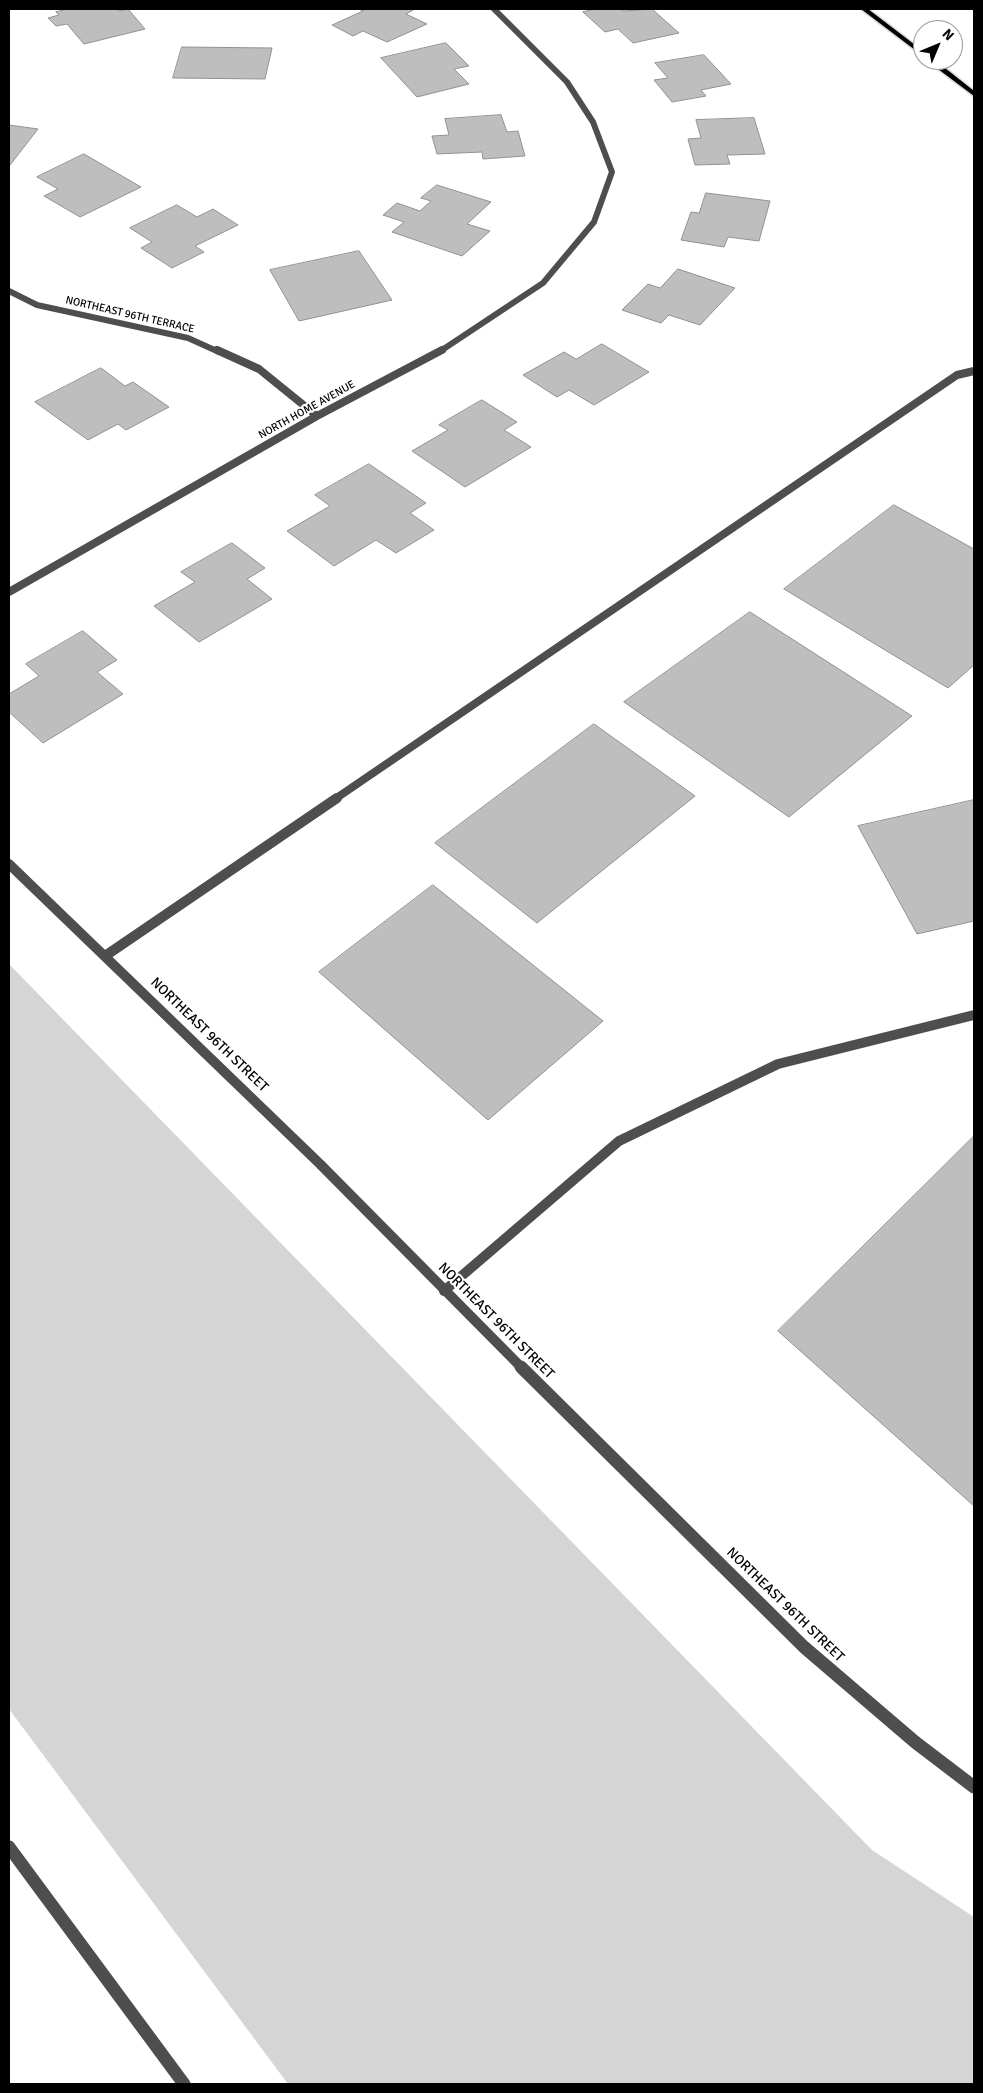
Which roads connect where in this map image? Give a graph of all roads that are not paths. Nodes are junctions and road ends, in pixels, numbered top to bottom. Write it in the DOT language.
graph roads {
  1 [pos="494,9"];
  2 [pos="864,9"];
  3 [pos="913,46"];
  4 [pos="943,70"];
  5 [pos="974,94"];
  6 [pos="9,291"];
  7 [pos="974,371"];
  8 [pos="317,416"];
  9 [pos="9,592"];
  10 [pos="9,864"];
  11 [pos="105,956"];
  12 [pos="974,1015"];
  13 [pos="444,1291"];
  14 [pos="974,1787"];
  15 [pos="9,1847"];
  16 [pos="184,2084"];
  1 -- 8 [label="street, NORTH HOME AVENUE"];
  2 -- 3 [label="main road"];
  4 -- 5 [label="main road"];
  6 -- 8 [label="street, NORTHEAST 96TH TERRACE"];
  7 -- 11 [label="street"];
  8 -- 9 [label="street, NORTH HOME AVENUE"];
  10 -- 11 [label="street, NORTHEAST 96TH STREET"];
  11 -- 13 [label="street, NORTHEAST 96TH STREET"];
  12 -- 13 [label="street"];
  13 -- 14 [label="street, NORTHEAST 96TH STREET"];
  15 -- 16 [label="street"];
}
